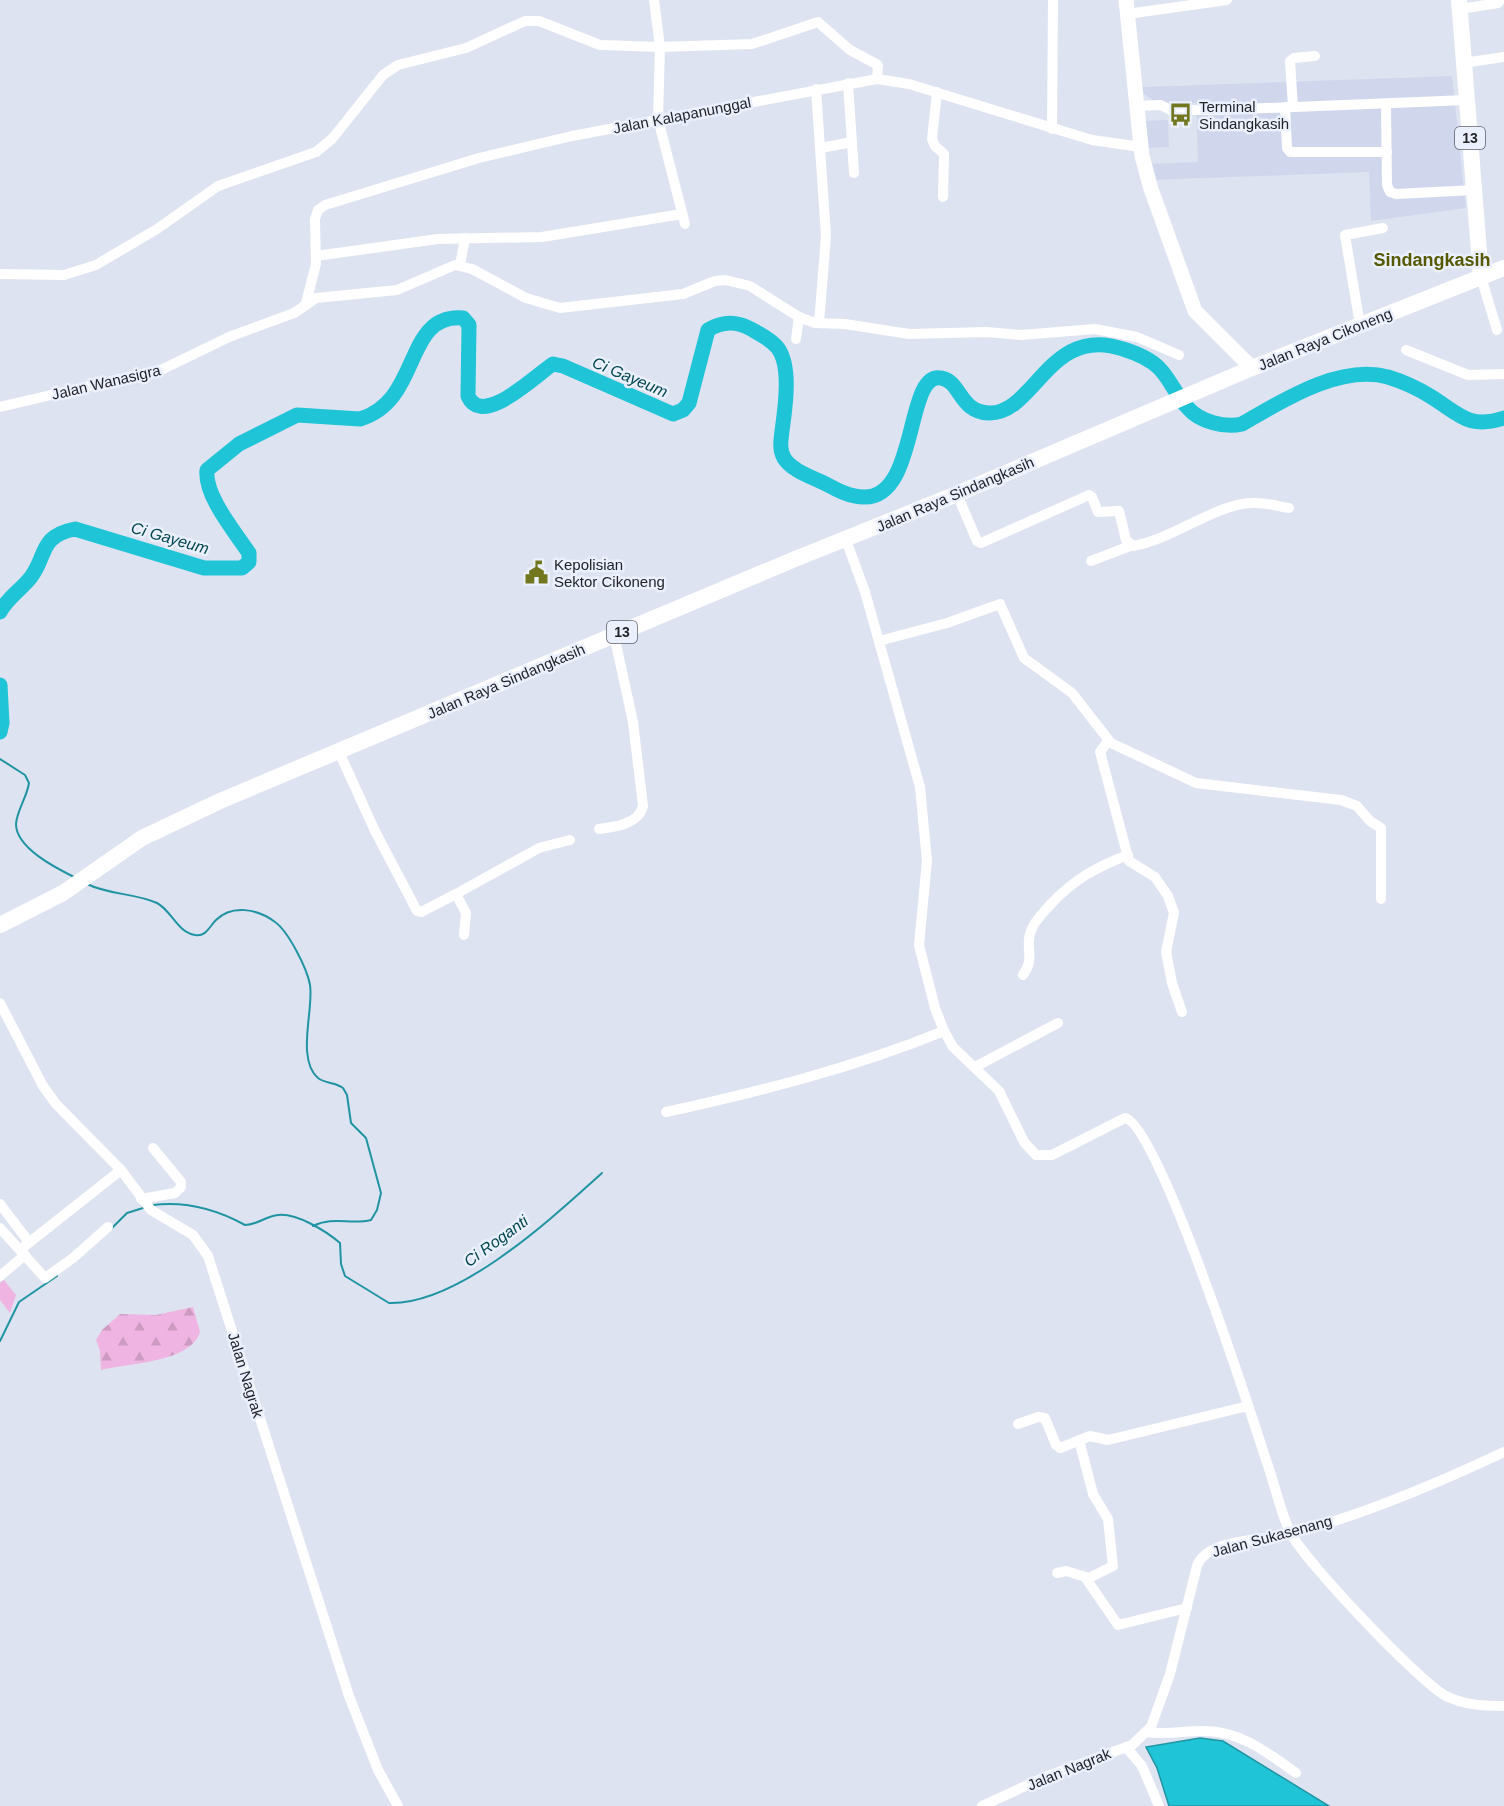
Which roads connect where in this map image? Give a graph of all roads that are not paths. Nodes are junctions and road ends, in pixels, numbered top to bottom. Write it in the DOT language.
graph roads {
  1 [pos="654,0"];
  2 [pos="1053,0"];
  3 [pos="1227,0"];
  4 [pos="1477,0"];
  5 [pos="1500,0"];
  6 [pos="1459,4"];
  7 [pos="1126,7"];
  8 [pos="660,47"];
  9 [pos="1315,56"];
  10 [pos="1504,57"];
  11 [pos="1463,63"];
  12 [pos="878,71"];
  13 [pos="848,83"];
  14 [pos="816,89"];
  15 [pos="937,92"];
  16 [pos="1467,100"];
  17 [pos="1386,105"];
  18 [pos="1136,106"];
  19 [pos="1289,107"];
  20 [pos="658,119"];
  21 [pos="1052,129"];
  22 [pos="852,142"];
  23 [pos="1141,147"];
  24 [pos="821,148"];
  25 [pos="1386,152"];
  26 [pos="854,173"];
  27 [pos="1475,190"];
  28 [pos="943,197"];
  29 [pos="1383,228"];
  30 [pos="465,238"];
  31 [pos="316,256"];
  32 [pos="460,263"];
  33 [pos="1504,268"];
  34 [pos="0,274"];
  35 [pos="1481,277"];
  36 [pos="307,300"];
  37 [pos="799,317"];
  38 [pos="819,323"];
  39 [pos="1360,325"];
  40 [pos="1497,330"];
  41 [pos="796,339"];
  42 [pos="1406,350"];
  43 [pos="1179,355"];
  44 [pos="1252,368"];
  45 [pos="1504,375"];
  46 [pos="1169,403"];
  47 [pos="0,407"];
  48 [pos="957,494"];
  49 [pos="1289,508"];
  50 [pos="846,540"];
  51 [pos="1130,546"];
  52 [pos="1091,561"];
  53 [pos="614,635"];
  54 [pos="879,641"];
  55 [pos="1108,741"];
  56 [pos="339,752"];
  57 [pos="599,829"];
  58 [pos="570,840"];
  59 [pos="1128,855"];
  60 [pos="456,894"];
  61 [pos="1381,899"];
  62 [pos="0,925"];
  63 [pos="464,935"];
  64 [pos="1023,975"];
  65 [pos="0,1003"];
  66 [pos="1182,1012"];
  67 [pos="1058,1023"];
  68 [pos="944,1031"];
  69 [pos="975,1067"];
  70 [pos="666,1112"];
  71 [pos="153,1148"];
  72 [pos="121,1170"];
  73 [pos="141,1199"];
  74 [pos="0,1204"];
  75 [pos="9,1219"];
  76 [pos="108,1227"];
  77 [pos="0,1228"];
  78 [pos="25,1249"];
  79 [pos="0,1276"];
  80 [pos="1248,1406"];
  81 [pos="1018,1424"];
  82 [pos="1079,1440"];
  83 [pos="1504,1452"];
  84 [pos="1290,1533"];
  85 [pos="1057,1573"];
  86 [pos="1085,1577"];
  87 [pos="1187,1608"];
  88 [pos="1504,1706"];
  89 [pos="1146,1732"];
  90 [pos="1126,1747"];
  91 [pos="1296,1773"];
  92 [pos="398,1806"];
  93 [pos="982,1806"];
  94 [pos="1159,1806"];
  1 -- 8 [label="street"];
  2 -- 21 [label="street"];
  3 -- 7 [label="street"];
  4 -- 6 [label="street"];
  5 -- 6 [label="street"];
  6 -- 11 [label="highway, 13"];
  7 -- 18 [label="main road"];
  8 -- 12 [label="street"];
  8 -- 20 [label="street"];
  8 -- 34 [label="street"];
  9 -- 19 [label="street"];
  10 -- 11 [label="street"];
  11 -- 16 [label="highway, 13"];
  12 -- 13 [label="street, Jalan Kalapanunggal"];
  12 -- 15 [label="street, Jalan Kalapanunggal"];
  13 -- 14 [label="street, Jalan Kalapanunggal"];
  13 -- 22 [label="street"];
  14 -- 20 [label="street, Jalan Kalapanunggal"];
  14 -- 24 [label="street"];
  15 -- 21 [label="street, Jalan Kalapanunggal"];
  15 -- 28 [label="street"];
  16 -- 17 [label="street"];
  16 -- 27 [label="highway, 13"];
  17 -- 19 [label="street"];
  17 -- 25 [label="street"];
  18 -- 19 [label="street"];
  18 -- 23 [label="main road"];
  19 -- 25 [label="street"];
  20 -- 30 [label="street"];
  20 -- 31 [label="street, Jalan Kalapanunggal"];
  21 -- 23 [label="street, Jalan Kalapanunggal"];
  22 -- 24 [label="street"];
  22 -- 26 [label="street"];
  23 -- 44 [label="main road"];
  24 -- 38 [label="street"];
  25 -- 27 [label="street"];
  27 -- 35 [label="highway, 13"];
  29 -- 39 [label="street"];
  30 -- 31 [label="street"];
  30 -- 32 [label="street"];
  31 -- 36 [label="street, Jalan Kalapanunggal"];
  32 -- 36 [label="street, Jalan Wanasigra"];
  32 -- 37 [label="street"];
  33 -- 35 [label="highway, 13"];
  35 -- 39 [label="highway, Jalan Raya Cikoneng / 13"];
  35 -- 40 [label="street"];
  36 -- 47 [label="street, Jalan Wanasigra"];
  37 -- 38 [label="street"];
  37 -- 41 [label="street"];
  38 -- 43 [label="street"];
  39 -- 44 [label="highway, Jalan Raya Cikoneng / 13"];
  42 -- 45 [label="street"];
  44 -- 46 [label="highway, Jalan Raya Cikoneng / 13"];
  46 -- 48 [label="highway, Jalan Raya Sindangkasih / 13"];
  48 -- 50 [label="highway, Jalan Raya Sindangkasih / 13"];
  48 -- 51 [label="street"];
  49 -- 51 [label="street"];
  50 -- 53 [label="highway, Jalan Raya Sindangkasih / 13"];
  50 -- 54 [label="street"];
  51 -- 52 [label="street"];
  53 -- 56 [label="highway, Jalan Raya Sindangkasih / 13"];
  53 -- 57 [label="street"];
  54 -- 55 [label="street"];
  54 -- 68 [label="street"];
  55 -- 59 [label="street"];
  55 -- 61 [label="street"];
  56 -- 60 [label="street"];
  56 -- 62 [label="highway, Jalan Raya Sindangkasih / 13"];
  58 -- 60 [label="street"];
  59 -- 64 [label="street"];
  59 -- 66 [label="street"];
  60 -- 63 [label="street"];
  65 -- 72 [label="street, Jalan Nagrak"];
  67 -- 69 [label="street"];
  68 -- 69 [label="street"];
  68 -- 70 [label="street"];
  69 -- 80 [label="street"];
  71 -- 73 [label="street"];
  72 -- 73 [label="street, Jalan Nagrak"];
  72 -- 78 [label="street"];
  73 -- 92 [label="street, Jalan Nagrak"];
  74 -- 75 [label="street"];
  75 -- 77 [label="street"];
  75 -- 78 [label="street"];
  76 -- 78 [label="street"];
  77 -- 78 [label="street"];
  78 -- 79 [label="street"];
  80 -- 82 [label="street"];
  80 -- 84 [label="street"];
  81 -- 82 [label="street"];
  82 -- 86 [label="street"];
  83 -- 84 [label="street, Jalan Sukasenang"];
  84 -- 87 [label="street, Jalan Sukasenang"];
  84 -- 88 [label="street"];
  85 -- 86 [label="street"];
  86 -- 87 [label="street"];
  87 -- 89 [label="street, Jalan Sukasenang"];
  89 -- 90 [label="street, Jalan Sukasenang"];
  89 -- 91 [label="street"];
  90 -- 93 [label="street, Jalan Nagrak"];
  90 -- 94 [label="street, Jalan Nagrak"];
}
